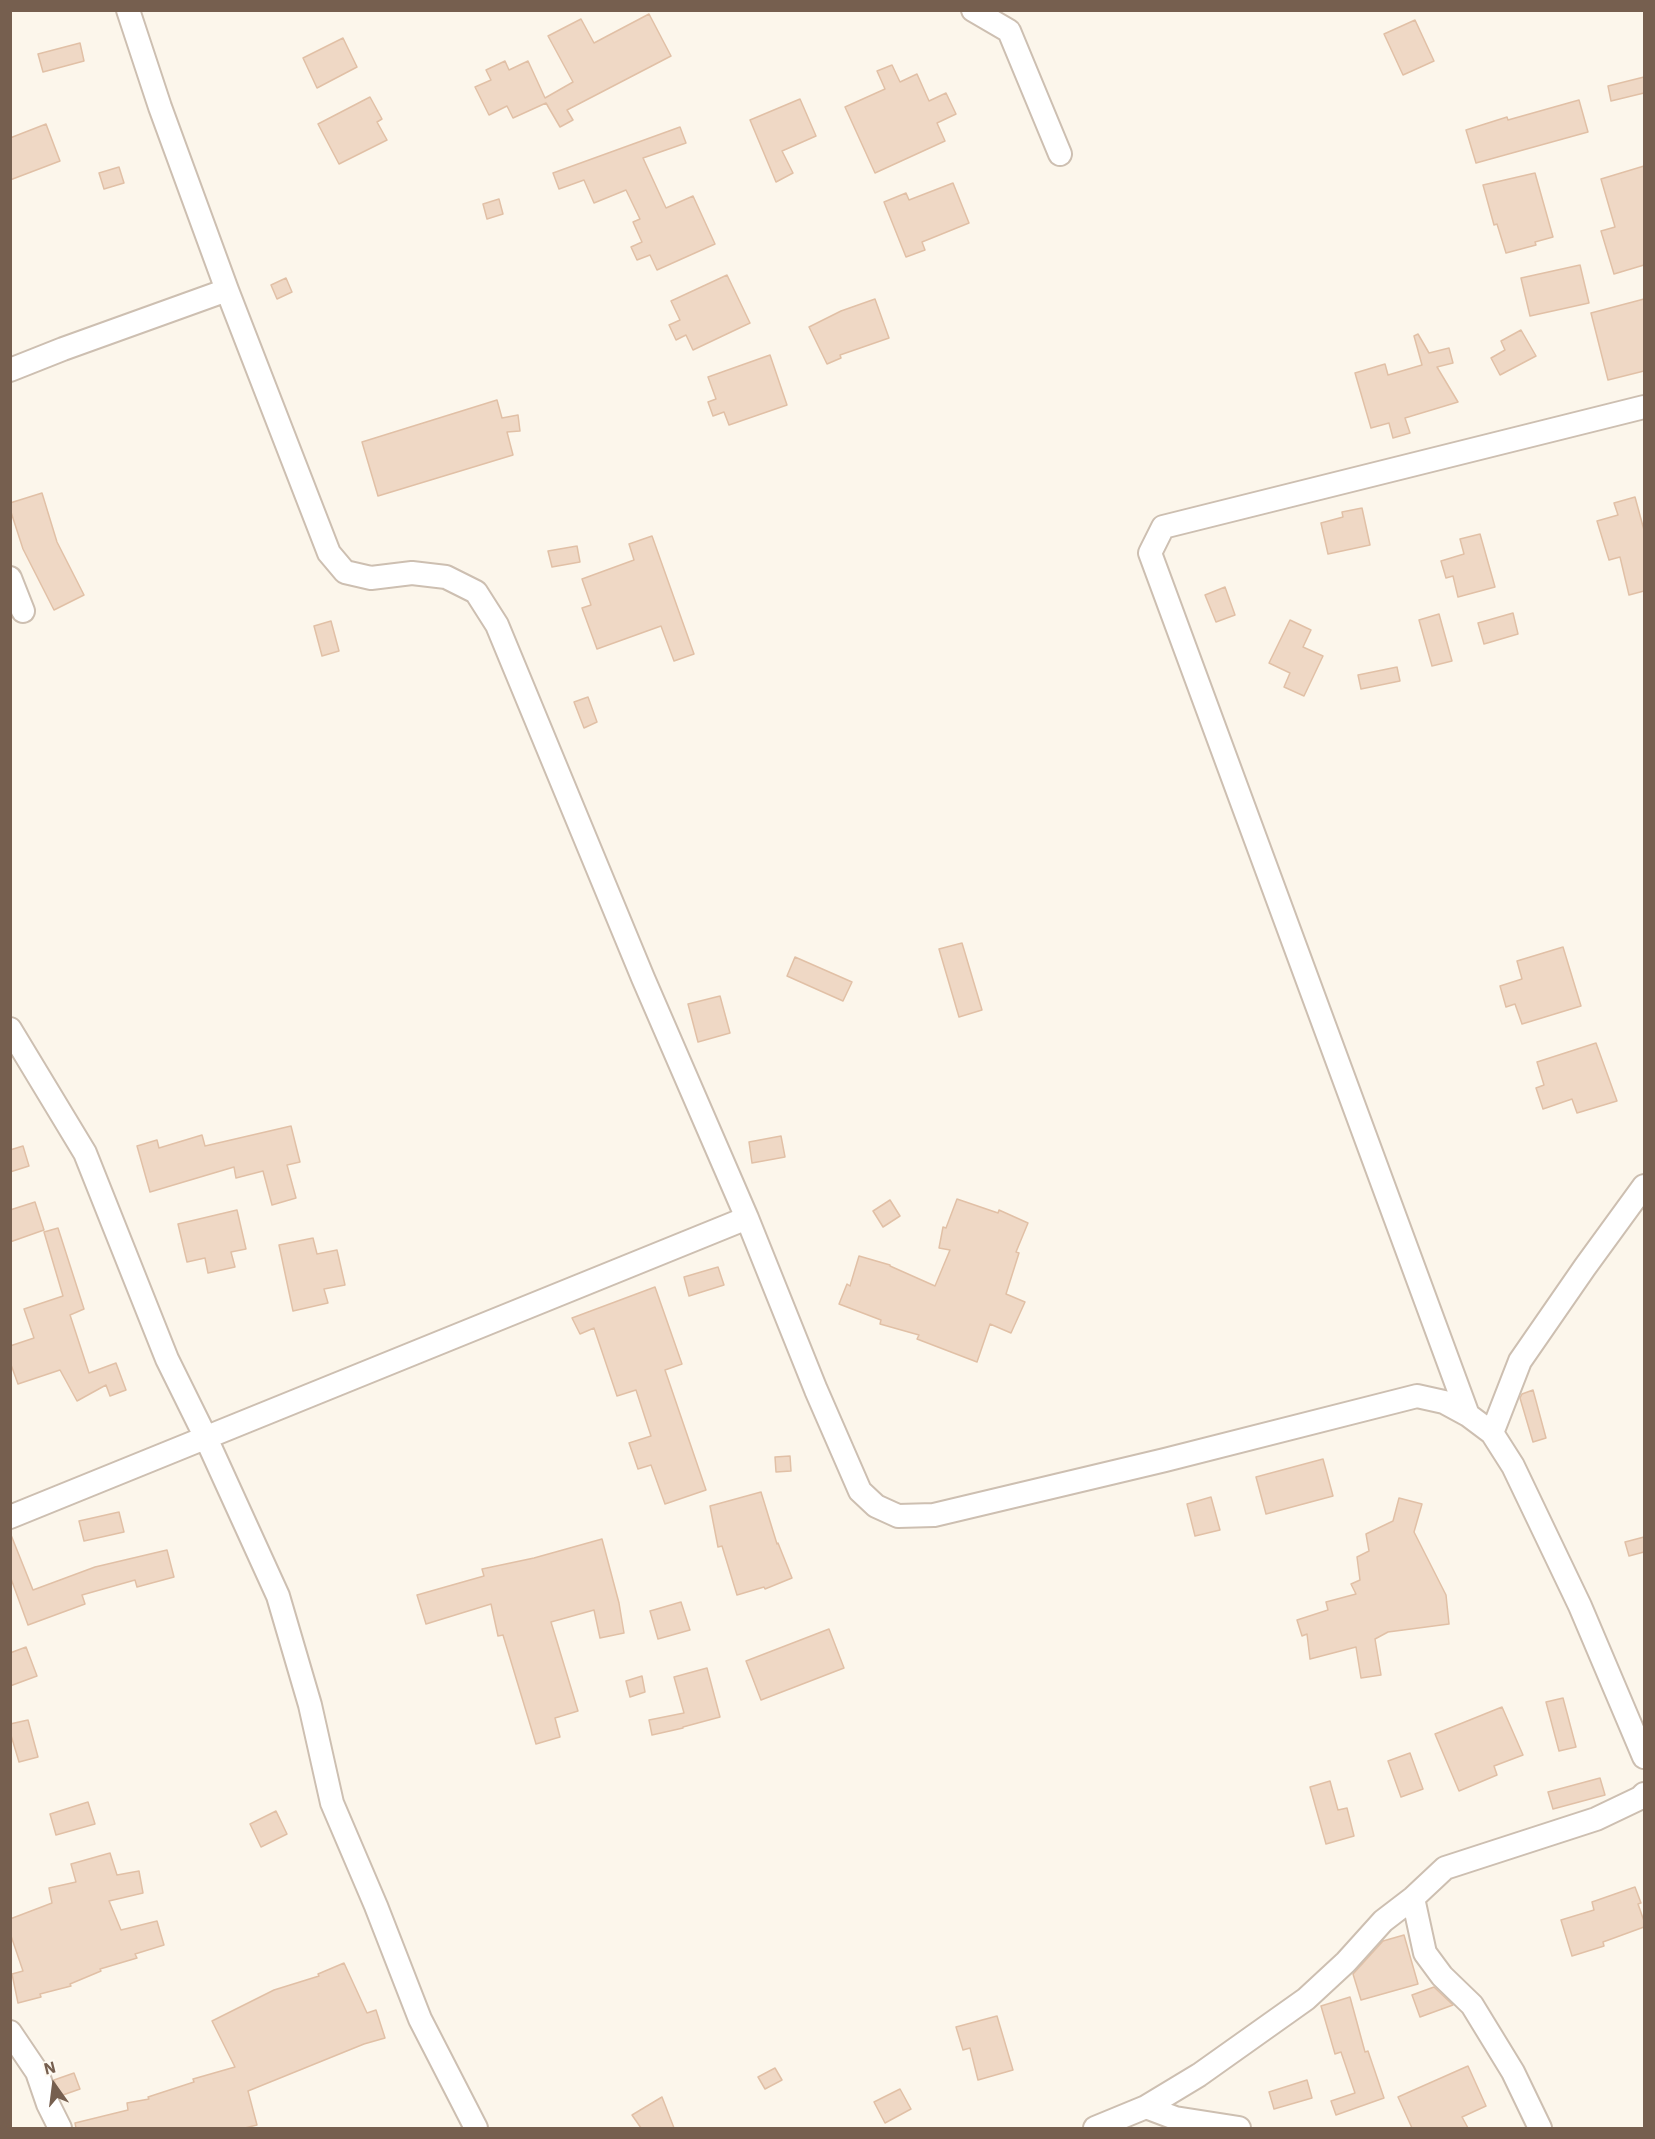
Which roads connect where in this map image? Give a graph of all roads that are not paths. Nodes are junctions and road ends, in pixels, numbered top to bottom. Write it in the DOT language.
graph roads {
  1 [pos="128,10"];
  2 [pos="973,10"];
  3 [pos="1060,154"];
  4 [pos="227,290"];
  5 [pos="10,370"];
  6 [pos="1644,406"];
  7 [pos="10,578"];
  8 [pos="23,610"];
  9 [pos="10,1029"];
  10 [pos="1644,1186"];
  11 [pos="747,1218"];
  12 [pos="1468,1415"];
  13 [pos="1492,1433"];
  14 [pos="206,1438"];
  15 [pos="10,1517"];
  16 [pos="1644,1757"];
  17 [pos="1644,1794"];
  18 [pos="1413,1898"];
  19 [pos="10,2032"];
  20 [pos="1146,2107"];
  21 [pos="60,2128"];
  22 [pos="476,2128"];
  23 [pos="1095,2128"];
  24 [pos="1239,2128"];
  25 [pos="1540,2128"];
  1 -- 4 [label="street"];
  2 -- 3 [label="street"];
  4 -- 5 [label="street"];
  4 -- 11 [label="street"];
  6 -- 12 [label="street"];
  7 -- 8 [label="street"];
  9 -- 14 [label="street"];
  10 -- 13 [label="street"];
  11 -- 12 [label="street"];
  11 -- 14 [label="street"];
  12 -- 13 [label="street"];
  13 -- 16 [label="street"];
  14 -- 15 [label="street"];
  14 -- 22 [label="street"];
  17 -- 18 [label="street"];
  18 -- 20 [label="street"];
  18 -- 25 [label="street"];
  19 -- 21 [label="street"];
  20 -- 23 [label="street"];
  20 -- 24 [label="street"];
}
